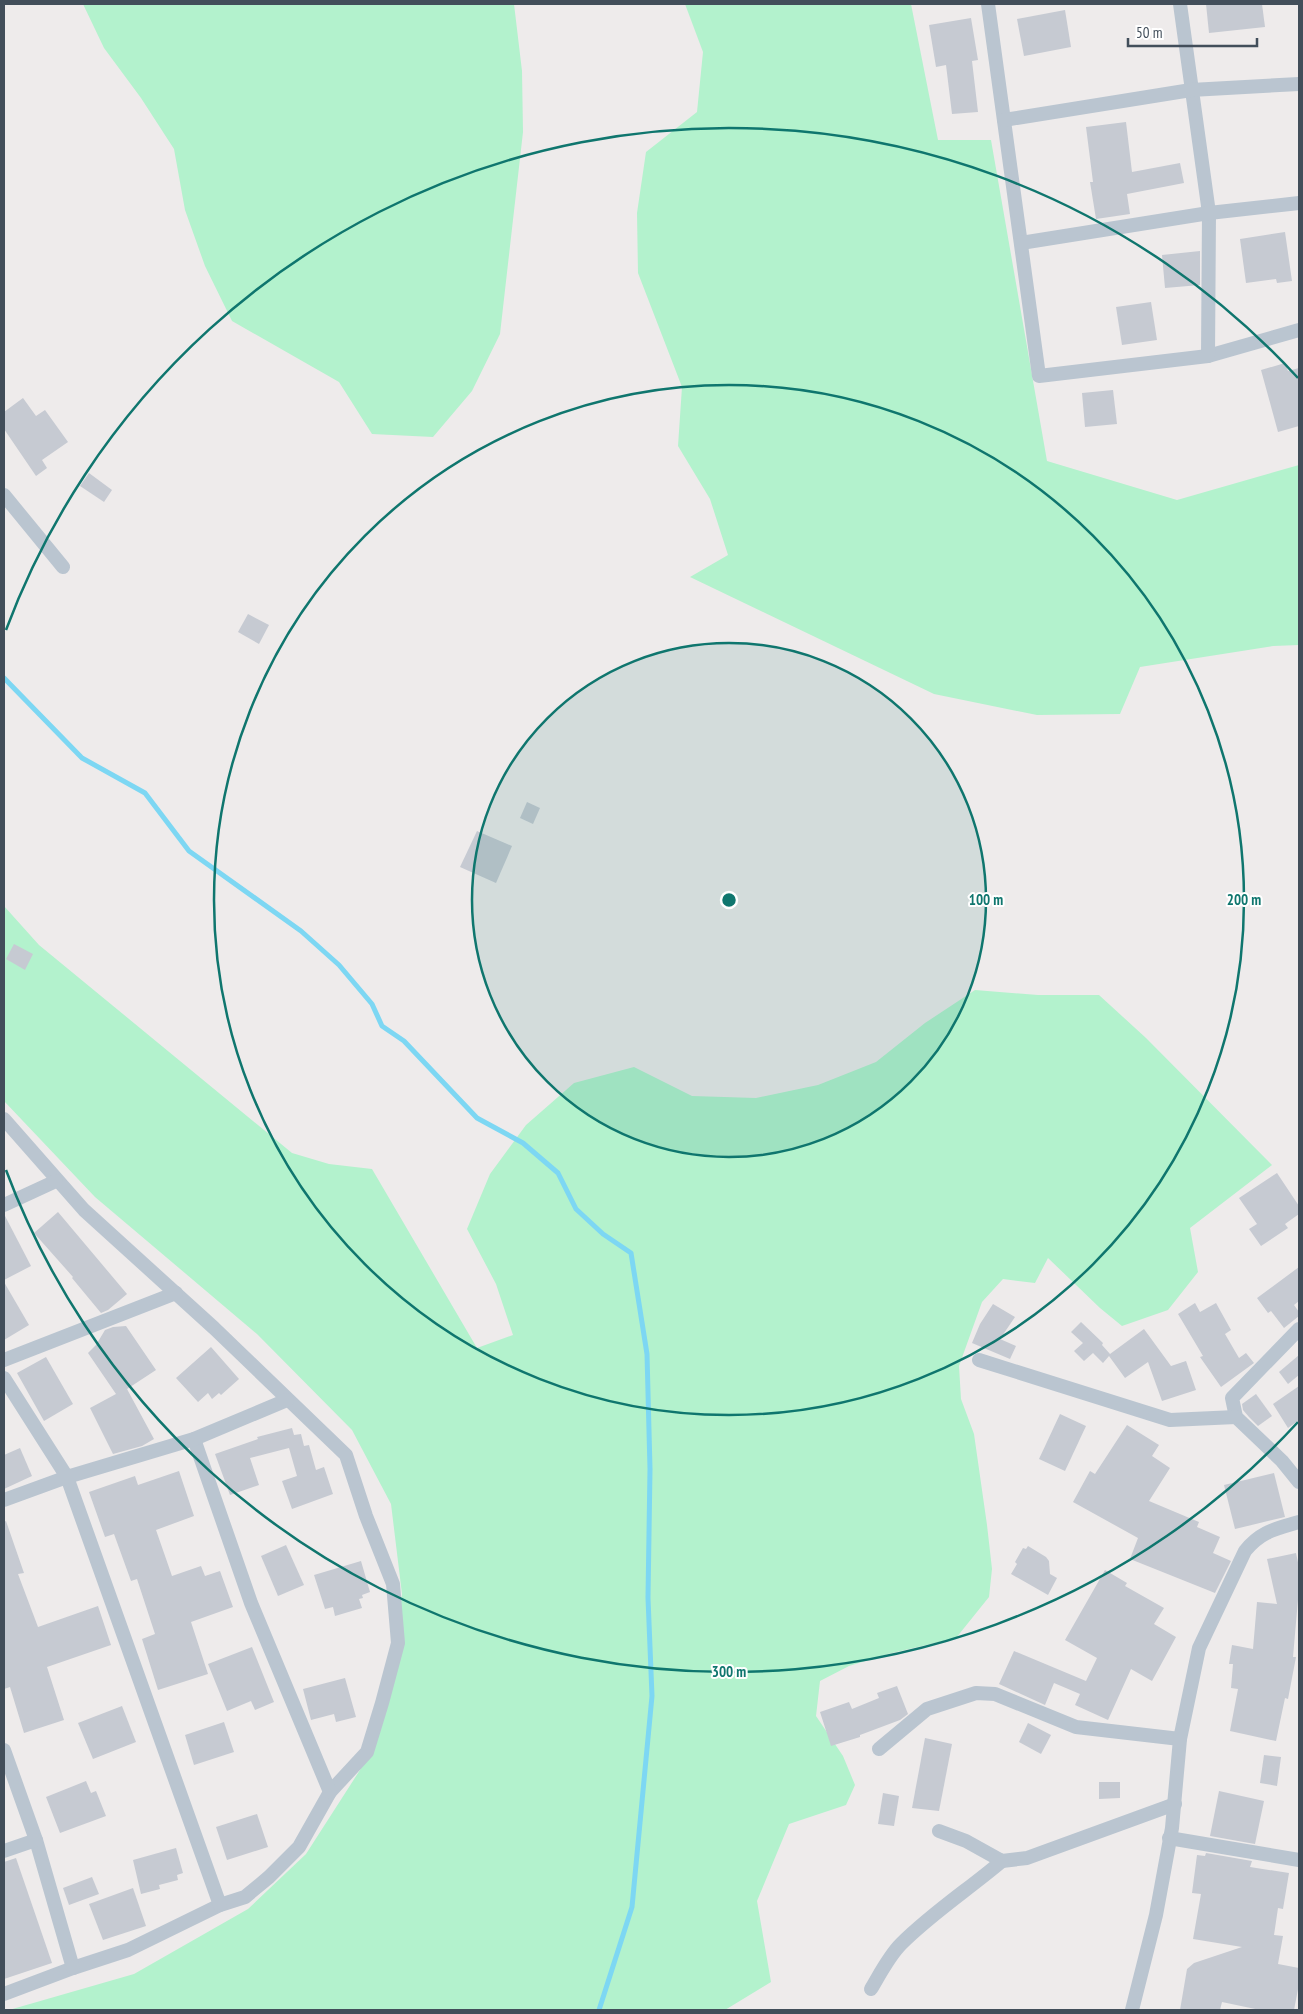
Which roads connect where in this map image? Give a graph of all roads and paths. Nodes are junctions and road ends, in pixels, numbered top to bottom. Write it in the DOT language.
graph roads {
  1 [pos="988,4"];
  2 [pos="1180,4"];
  3 [pos="1299,84"];
  4 [pos="1192,90"];
  5 [pos="1004,120"];
  6 [pos="1299,203"];
  7 [pos="1209,213"];
  8 [pos="1021,243"];
  9 [pos="1299,330"];
  10 [pos="1208,356"];
  11 [pos="4,495"];
  12 [pos="63,567"];
  13 [pos="4,1119"];
  14 [pos="56,1181"];
  15 [pos="4,1205"];
  16 [pos="176,1293"];
  17 [pos="1299,1329"];
  18 [pos="4,1360"];
  19 [pos="979,1360"];
  20 [pos="4,1378"];
  21 [pos="287,1400"];
  22 [pos="1236,1417"];
  23 [pos="194,1439"];
  24 [pos="67,1477"];
  25 [pos="1299,1482"];
  26 [pos="4,1500"];
  27 [pos="1299,1522"];
  28 [pos="1180,1738"];
  29 [pos="879,1749"];
  30 [pos="4,1750"];
  31 [pos="330,1792"];
  32 [pos="1175,1804"];
  33 [pos="939,1831"];
  34 [pos="1170,1838"];
  35 [pos="36,1840"];
  36 [pos="4,1851"];
  37 [pos="1299,1860"];
  38 [pos="1002,1861"];
  39 [pos="220,1905"];
  40 [pos="73,1968"];
  41 [pos="871,1989"];
  42 [pos="4,1994"];
  43 [pos="1132,2010"];
  1 -- 5 [label="street"];
  2 -- 4 [label="street"];
  3 -- 4 [label="street"];
  4 -- 5 [label="street"];
  4 -- 7 [label="street"];
  5 -- 8 [label="street"];
  6 -- 7 [label="street"];
  7 -- 8 [label="street"];
  7 -- 10 [label="street"];
  8 -- 10 [label="street"];
  9 -- 10 [label="street"];
  11 -- 12 [label="street"];
  13 -- 14 [label="street"];
  14 -- 15 [label="street"];
  14 -- 16 [label="street"];
  16 -- 18 [label="street"];
  16 -- 21 [label="street"];
  17 -- 22 [label="street"];
  19 -- 22 [label="street"];
  20 -- 24 [label="street"];
  21 -- 23 [label="street"];
  21 -- 31 [label="street"];
  22 -- 25 [label="street"];
  23 -- 24 [label="street"];
  23 -- 31 [label="street"];
  24 -- 26 [label="street"];
  24 -- 39 [label="street"];
  27 -- 28 [label="street"];
  28 -- 29 [label="street"];
  28 -- 32 [label="street"];
  30 -- 35 [label="street"];
  31 -- 39 [label="street"];
  32 -- 34 [label="street"];
  32 -- 38 [label="street"];
  33 -- 38 [label="street"];
  34 -- 37 [label="street"];
  34 -- 43 [label="street"];
  35 -- 36 [label="street"];
  35 -- 40 [label="street"];
  38 -- 41 [label="street"];
  39 -- 40 [label="street"];
  40 -- 42 [label="street"];
}
